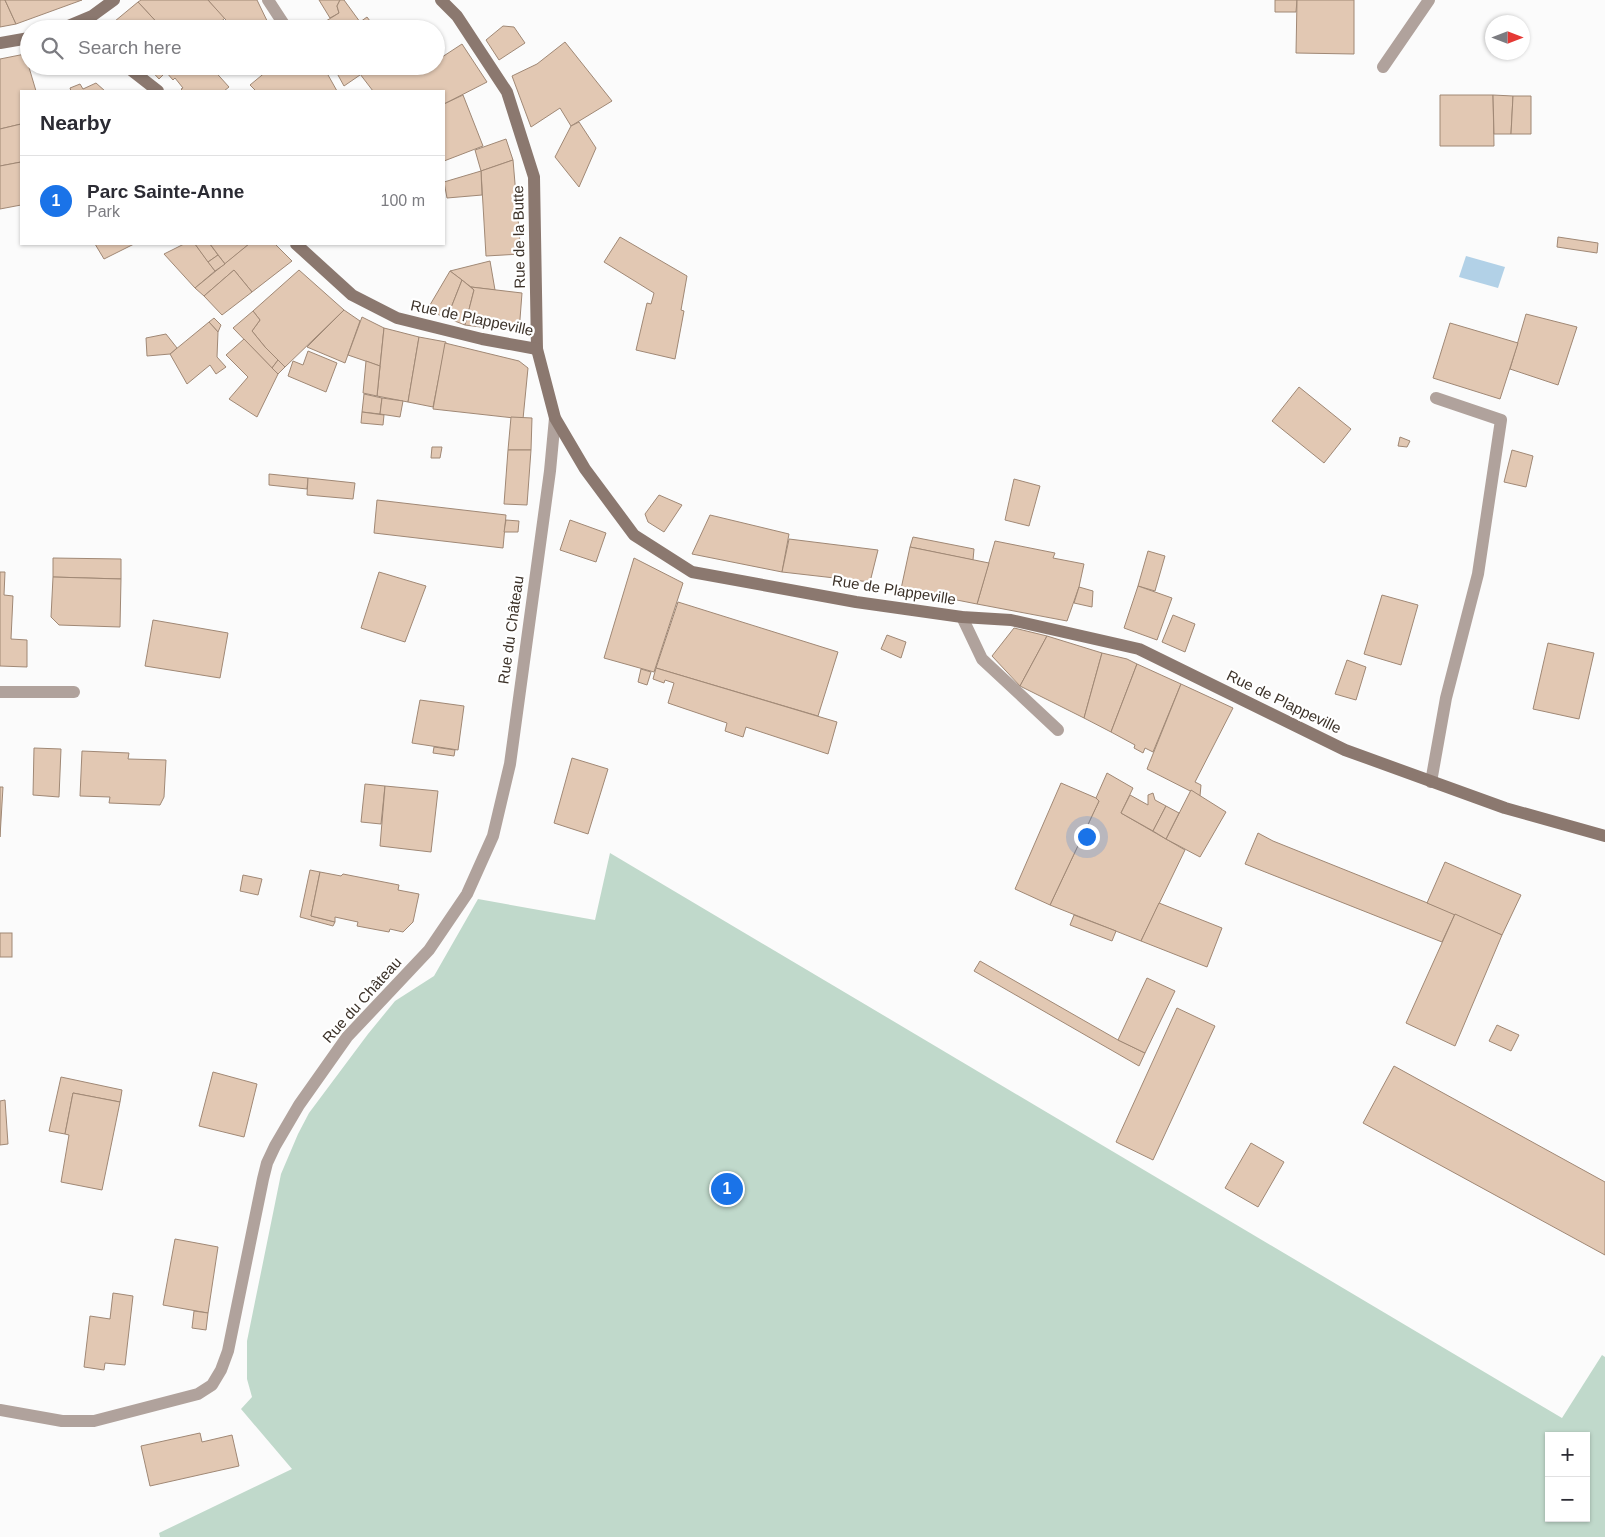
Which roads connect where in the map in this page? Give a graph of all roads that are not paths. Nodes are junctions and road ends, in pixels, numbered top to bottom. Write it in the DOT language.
graph roads {
  1 [pos="114,0"];
  2 [pos="268,0"];
  3 [pos="441,0"];
  4 [pos="1429,0"];
  5 [pos="82,20"];
  6 [pos="281,20"];
  7 [pos="20,40"];
  8 [pos="0,43"];
  9 [pos="1383,67"];
  10 [pos="138,75"];
  11 [pos="157,90"];
  12 [pos="297,245"];
  13 [pos="537,349"];
  14 [pos="1436,398"];
  15 [pos="555,418"];
  16 [pos="962,617"];
  17 [pos="0,692"];
  18 [pos="74,692"];
  19 [pos="1058,730"];
  20 [pos="1431,782"];
  21 [pos="1605,836"];
  22 [pos="0,1410"];
  1 -- 5 [label="street"];
  2 -- 6 [label="street"];
  3 -- 13 [label="street, Rue de la Butte"];
  4 -- 9 [label="street"];
  7 -- 8 [label="street"];
  10 -- 11 [label="street"];
  12 -- 13 [label="street, Rue de Plappeville"];
  13 -- 15 [label="street, Rue de Plappeville"];
  14 -- 20 [label="street"];
  15 -- 16 [label="street, Rue de Plappeville"];
  15 -- 22 [label="street, Rue du Château"];
  16 -- 19 [label="street"];
  16 -- 20 [label="street, Rue de Plappeville"];
  17 -- 18 [label="street"];
  20 -- 21 [label="street, Rue de Plappeville"];
}
